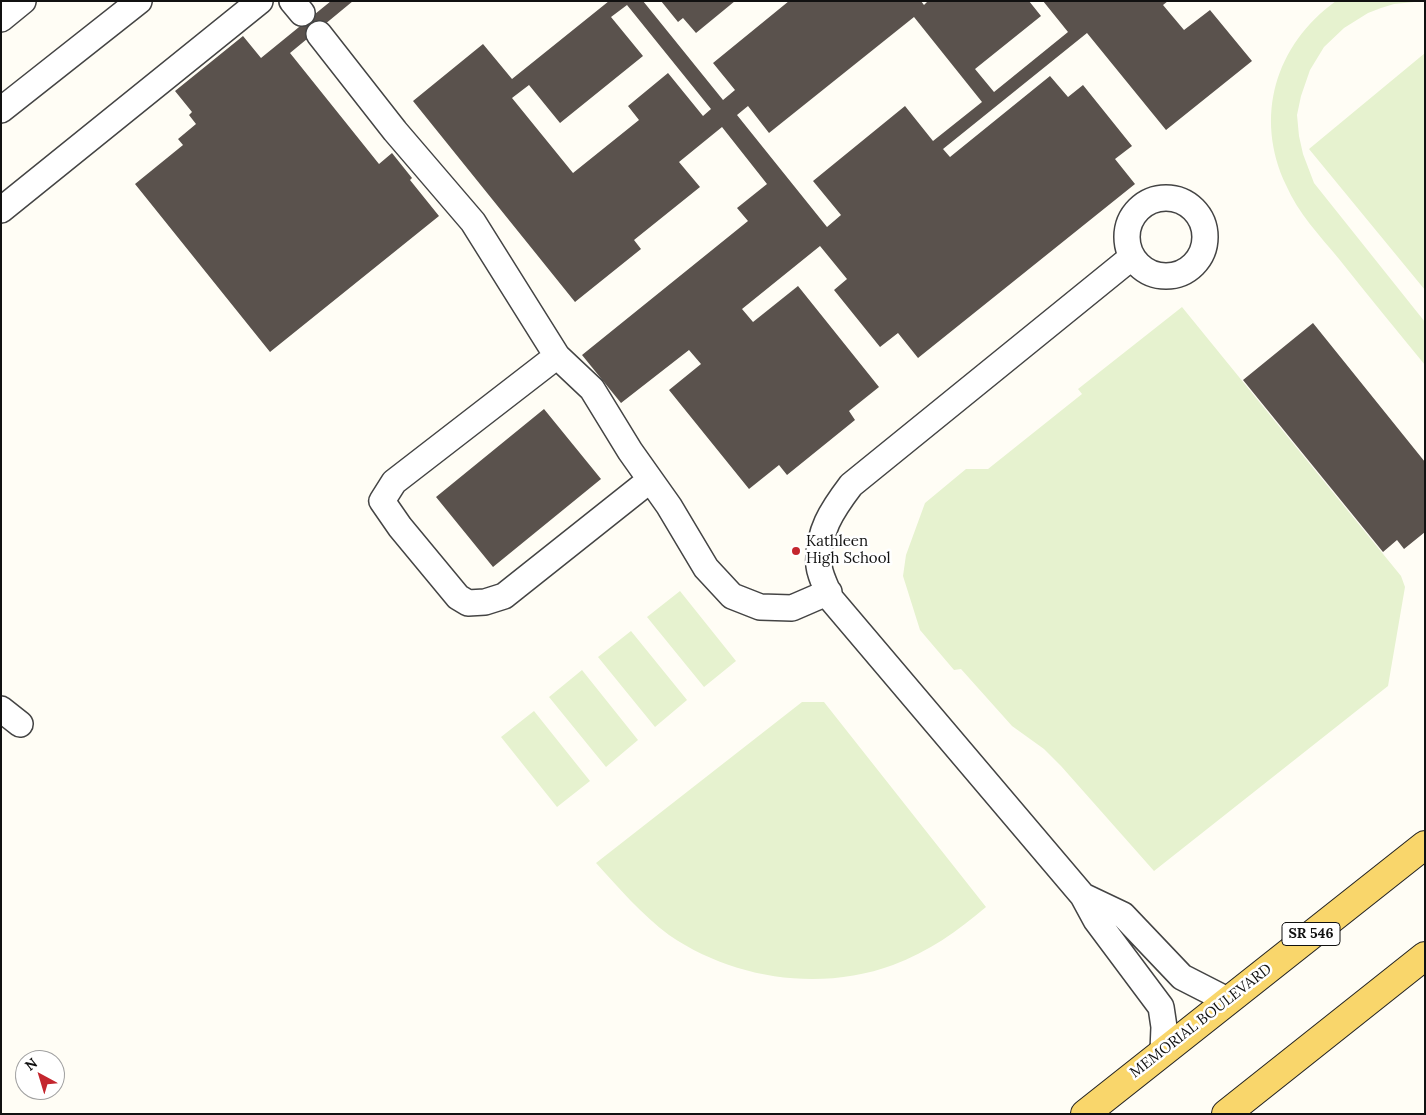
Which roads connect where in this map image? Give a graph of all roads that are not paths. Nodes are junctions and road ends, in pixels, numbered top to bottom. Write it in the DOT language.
graph roads {
  1 [pos="23,1"];
  2 [pos="139,1"];
  3 [pos="260,1"];
  4 [pos="1,19"];
  5 [pos="319,34"];
  6 [pos="1,110"];
  7 [pos="1,210"];
  8 [pos="1132,257"];
  9 [pos="557,356"];
  10 [pos="650,480"];
  11 [pos="828,592"];
  12 [pos="1425,844"];
  13 [pos="1082,896"];
  14 [pos="1425,956"];
  15 [pos="1227,1000"];
  16 [pos="1163,1051"];
  17 [pos="1090,1109"];
  18 [pos="1226,1114"];
  1 -- 4 [label="street"];
  2 -- 6 [label="street"];
  3 -- 7 [label="street"];
  5 -- 9 [label="street"];
  8 -- 11 [label="street"];
  9 -- 10 [label="street"];
  9 -- 10 [label="street"];
  10 -- 11 [label="street"];
  11 -- 13 [label="street"];
  12 -- 15 [label="main road, MEMORIAL BOULEVARD / SR 546"];
  13 -- 15 [label="street"];
  13 -- 16 [label="street"];
  14 -- 18 [label="main road"];
  15 -- 16 [label="main road, MEMORIAL BOULEVARD / SR 546"];
  16 -- 17 [label="main road, MEMORIAL BOULEVARD / SR 546"];
}
